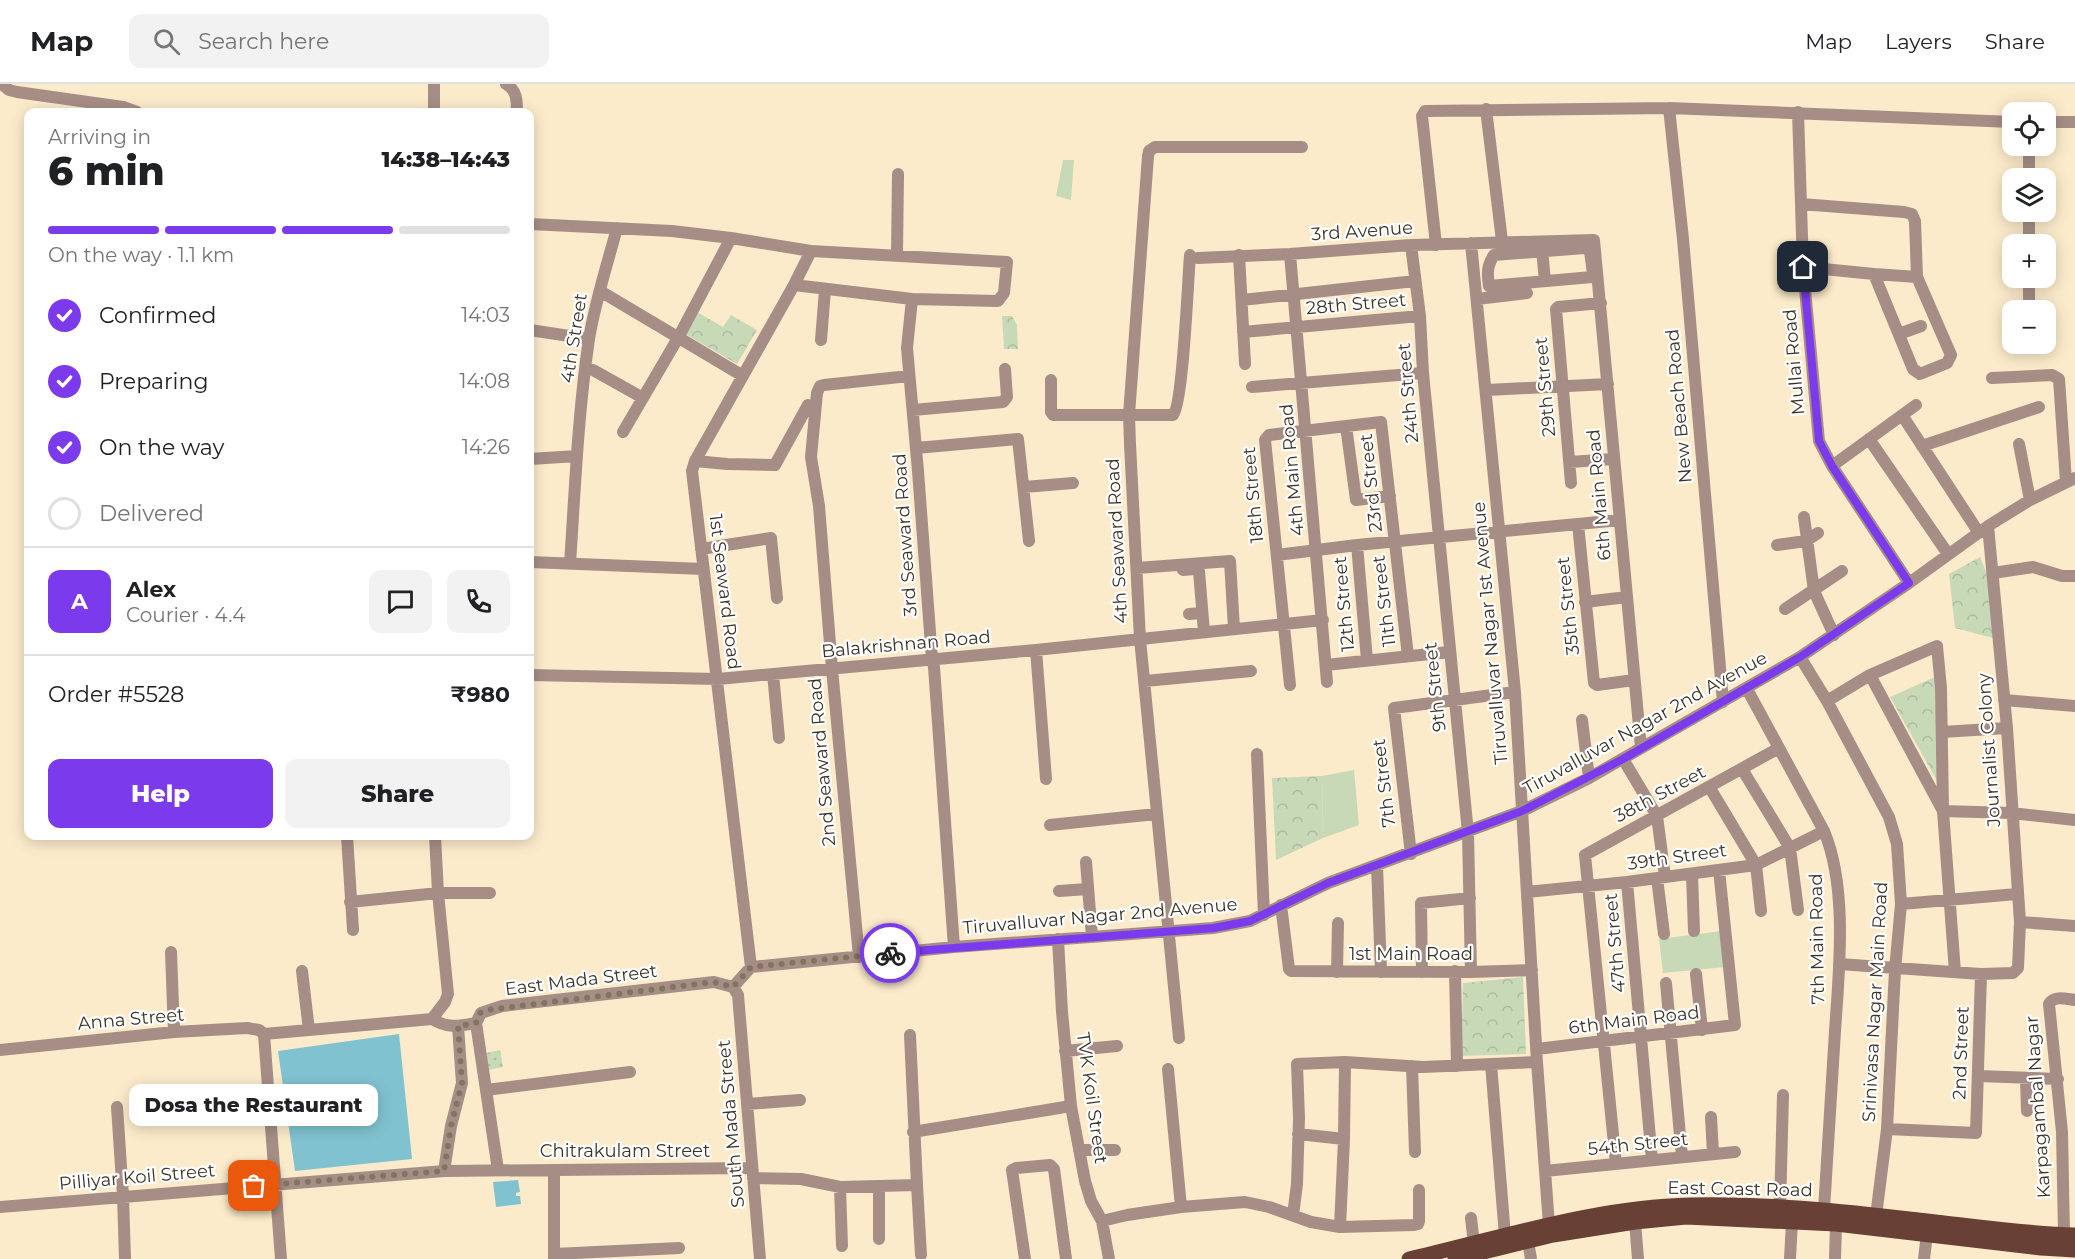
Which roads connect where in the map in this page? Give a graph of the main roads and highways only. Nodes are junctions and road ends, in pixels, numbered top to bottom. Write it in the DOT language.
graph roads {
  1 [pos="1876,1221"];
  2 [pos="1551,1230"];
  3 [pos="2069,1235"];
  4 [pos="2075,1250"];
  5 [pos="2041,1254"];
  6 [pos="1492,1255"];
  7 [pos="1409,1259"];
  8 [pos="1455,1259"];
  1 -- 2 [label="main road, East Coast Road"];
  1 -- 2 [label="main road, East Coast Road"];
  1 -- 3 [label="main road, East Coast Road"];
  1 -- 5 [label="main road, East Coast Road"];
  2 -- 6 [label="main road, East Coast Road"];
  2 -- 7 [label="main road, East Coast Road"];
  4 -- 5 [label="main road, East Coast Road"];
  6 -- 8 [label="main road, East Coast Road"];
}
